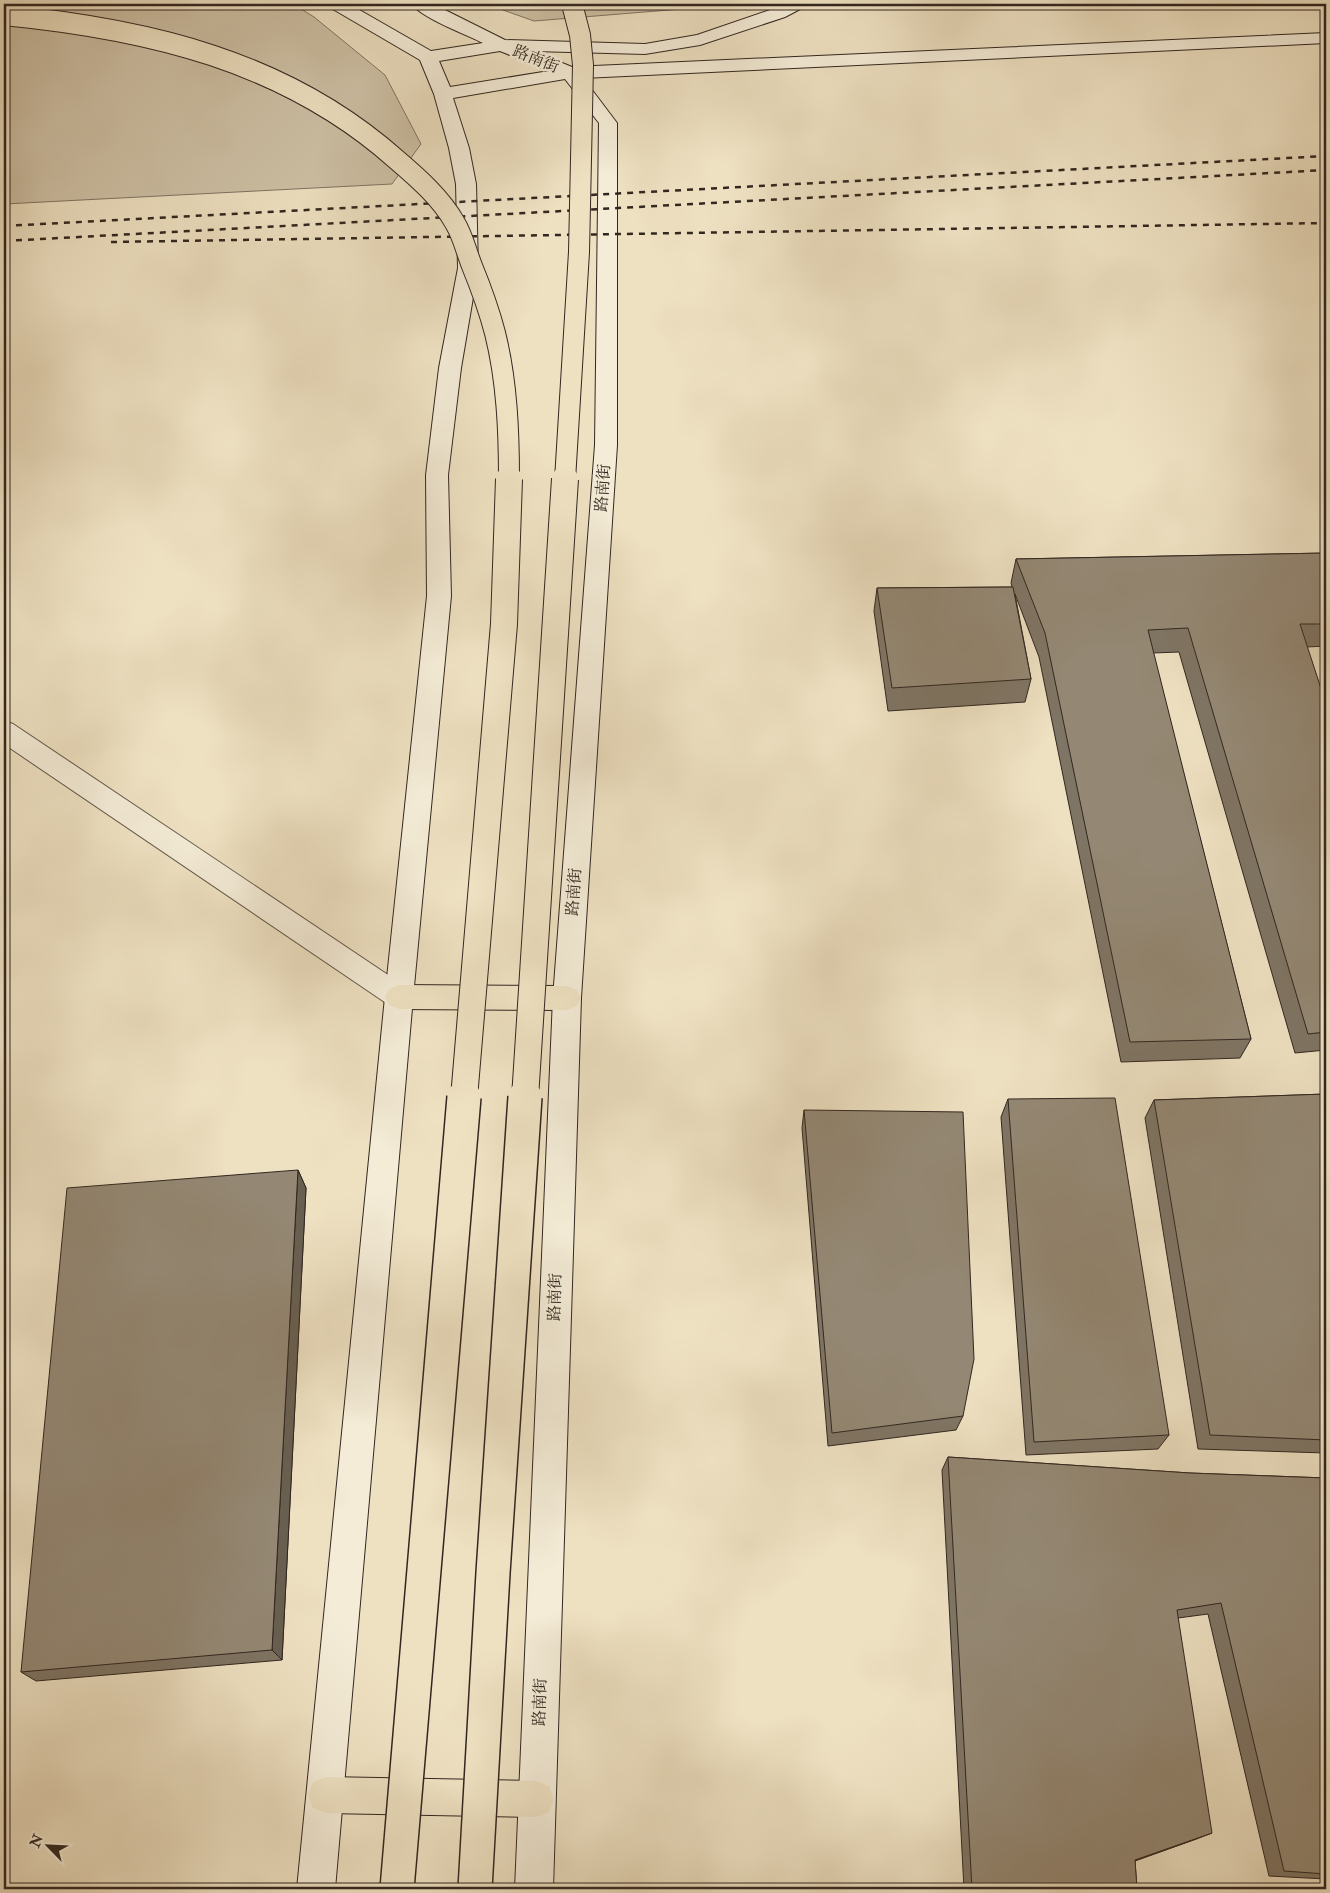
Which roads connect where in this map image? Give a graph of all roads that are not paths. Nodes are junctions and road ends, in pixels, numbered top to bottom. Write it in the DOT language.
graph roads {
  1 [pos="337,4"];
  2 [pos="421,4"];
  3 [pos="572,4"];
  4 [pos="796,4"];
  5 [pos="4,15"];
  6 [pos="1326,38"];
  7 [pos="502,45"];
  8 [pos="428,56"];
  9 [pos="570,72"];
  10 [pos="443,94"];
  11 [pos="4,731"];
  12 [pos="399,997"];
  13 [pos="566,998"];
  14 [pos="326,1795"];
  15 [pos="536,1799"];
  16 [pos="316,1889"];
  17 [pos="397,1889"];
  18 [pos="475,1889"];
  19 [pos="534,1889"];
  1 -- 8 [label="main road"];
  2 -- 7 [label="main road, 路南街"];
  3 -- 18 [label="highway, bridge"];
  4 -- 7 [label="main road"];
  5 -- 17 [label="highway, bridge"];
  6 -- 9 [label="main road"];
  7 -- 8 [label="main road"];
  7 -- 9 [label="main road, 路南街"];
  8 -- 10 [label="main road"];
  9 -- 10 [label="main road"];
  9 -- 13 [label="main road, 路南街"];
  10 -- 12 [label="main road"];
  11 -- 12 [label="main road"];
  12 -- 13 [label="highway"];
  12 -- 14 [label="main road"];
  13 -- 15 [label="main road, 路南街"];
  14 -- 15 [label="highway"];
  14 -- 16 [label="main road"];
  15 -- 19 [label="main road, 路南街"];
}
